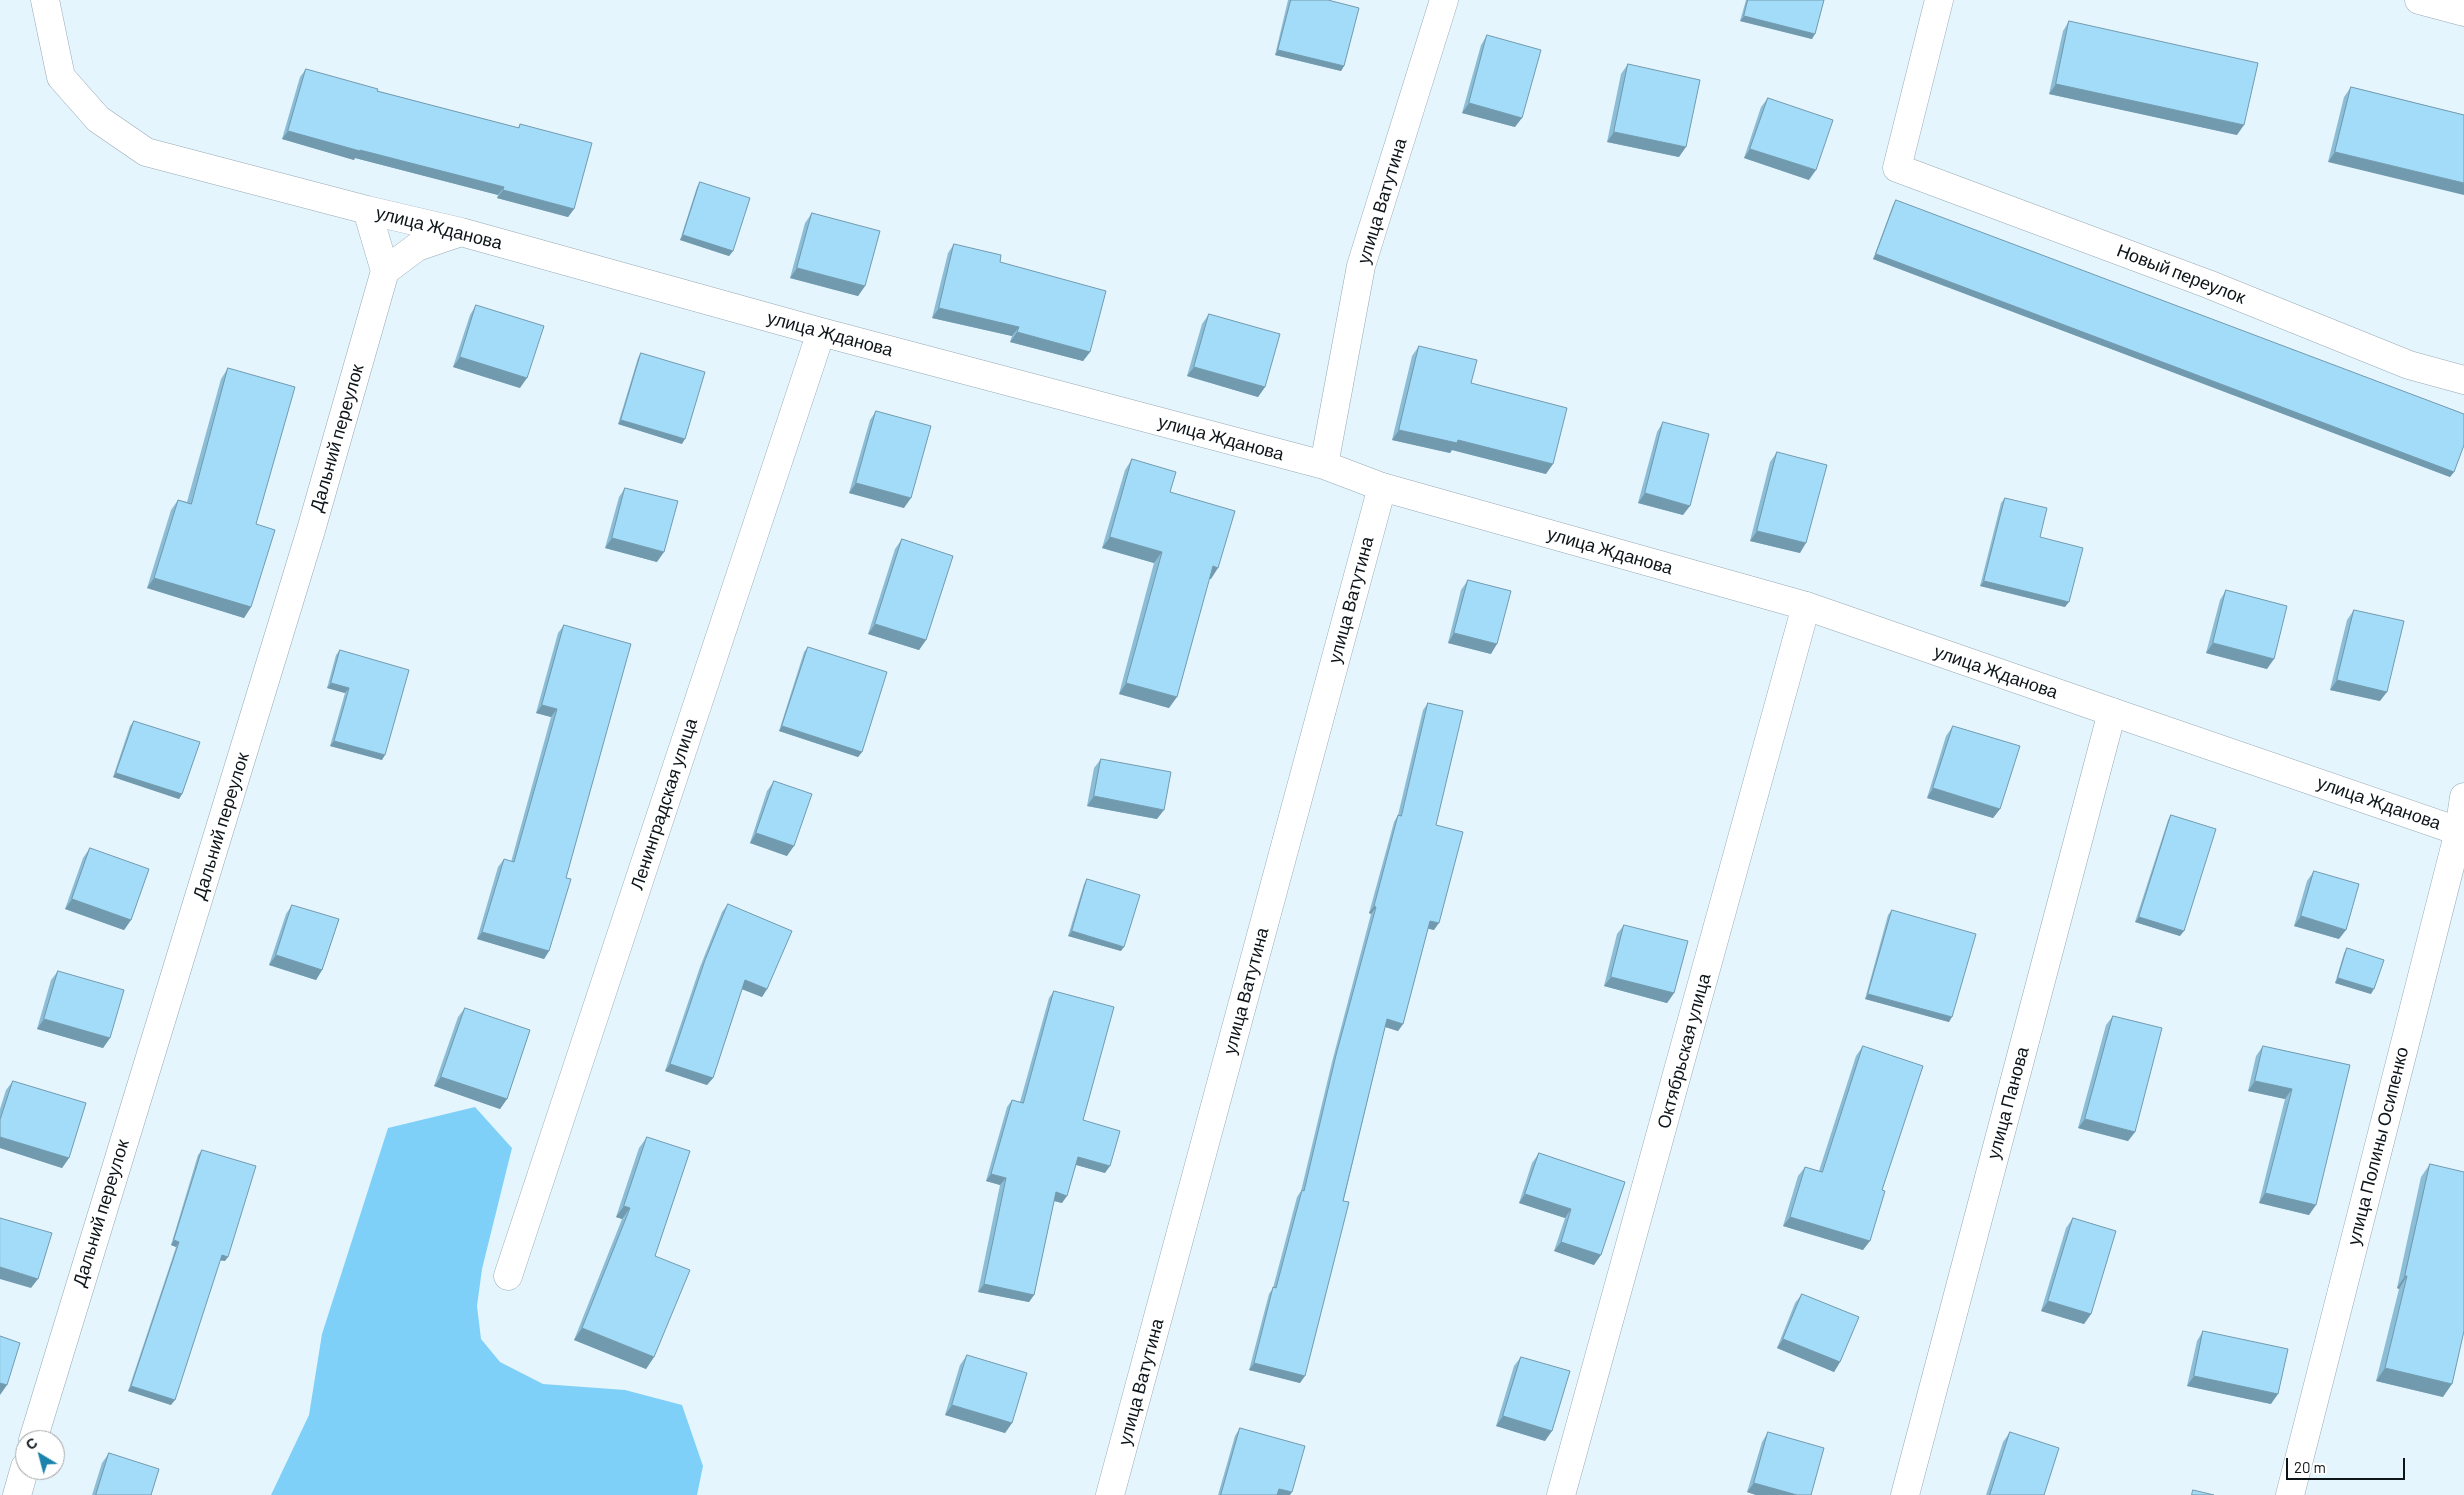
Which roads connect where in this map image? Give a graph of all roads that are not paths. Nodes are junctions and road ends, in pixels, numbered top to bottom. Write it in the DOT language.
graph roads {
  1 [pos="45,0"];
  2 [pos="1444,0"];
  3 [pos="1939,0"];
  4 [pos="2419,0"];
  5 [pos="2464,12"];
  6 [pos="367,210"];
  7 [pos="461,232"];
  8 [pos="385,271"];
  9 [pos="821,332"];
  10 [pos="2464,380"];
  11 [pos="1324,465"];
  12 [pos="1382,487"];
  13 [pos="1806,606"];
  14 [pos="2112,712"];
  15 [pos="2464,797"];
  16 [pos="2461,832"];
  17 [pos="508,1276"];
  18 [pos="36,1430"];
  19 [pos="21,1480"];
  20 [pos="17,1495"];
  21 [pos="1110,1495"];
  22 [pos="1562,1495"];
  23 [pos="1905,1495"];
  24 [pos="2290,1495"];
  1 -- 6 [label="street, улица Жданова"];
  2 -- 11 [label="street, улица Ватутина"];
  3 -- 10 [label="street, Новый переулок"];
  4 -- 5 [label="street"];
  6 -- 7 [label="street, улица Жданова"];
  6 -- 8 [label="street"];
  7 -- 8 [label="street"];
  7 -- 9 [label="street, улица Жданова"];
  8 -- 18 [label="street, Дальний переулок"];
  9 -- 11 [label="street, улица Жданова"];
  9 -- 17 [label="street, Ленинградская улица"];
  11 -- 12 [label="street, улица Жданова"];
  12 -- 13 [label="street, улица Жданова"];
  12 -- 21 [label="street, улица Ватутина"];
  13 -- 14 [label="street, улица Жданова"];
  13 -- 22 [label="street, Октябрьская улица"];
  14 -- 16 [label="street, улица Жданова"];
  14 -- 23 [label="street, улица Панова"];
  15 -- 16 [label="street, улица Полины Осипенко"];
  16 -- 24 [label="street, улица Полины Осипенко"];
  19 -- 20 [label="street"];
}
